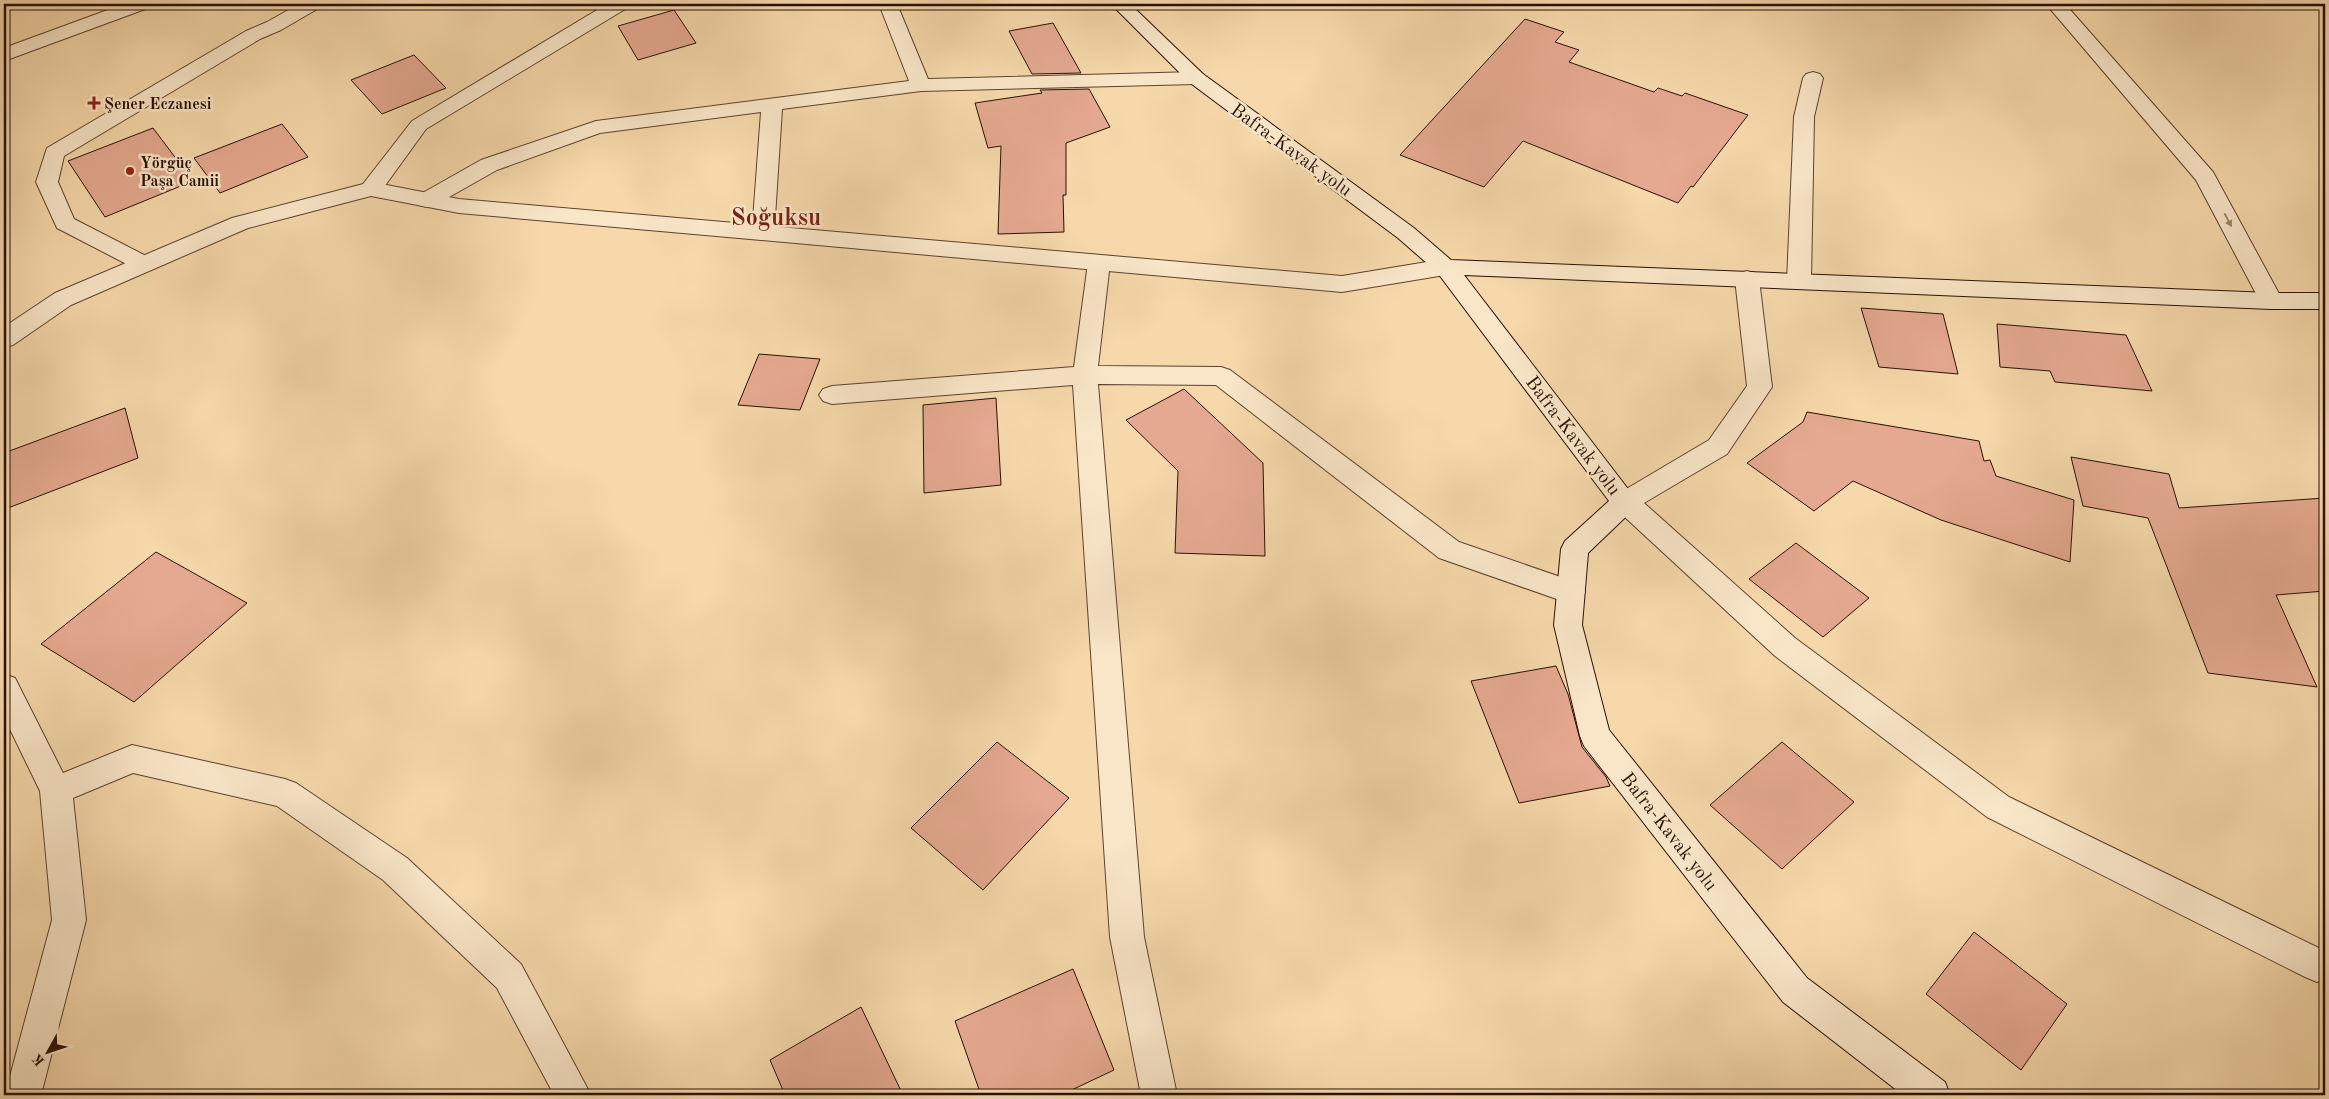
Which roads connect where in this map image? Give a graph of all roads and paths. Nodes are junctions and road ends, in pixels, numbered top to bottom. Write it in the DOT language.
graph roads {
  1 [pos="141,4"];
  2 [pos="312,4"];
  3 [pos="620,4"];
  4 [pos="888,4"];
  5 [pos="1120,4"];
  6 [pos="2055,4"];
  7 [pos="4,55"];
  8 [pos="1196,78"];
  9 [pos="1812,78"];
  10 [pos="921,85"];
  11 [pos="772,104"];
  12 [pos="371,189"];
  13 [pos="427,200"];
  14 [pos="763,234"];
  15 [pos="1099,263"];
  16 [pos="144,264"];
  17 [pos="1445,268"];
  18 [pos="1747,279"];
  19 [pos="1799,280"];
  20 [pos="2325,300"];
  21 [pos="2271,301"];
  22 [pos="4,339"];
  23 [pos="1085,375"];
  24 [pos="832,395"];
  25 [pos="1625,502"];
  26 [pos="1571,592"];
  27 [pos="4,687"];
  28 [pos="56,790"];
  29 [pos="2317,966"];
  30 [pos="23,1095"];
  31 [pos="572,1095"];
  32 [pos="1159,1095"];
  33 [pos="1932,1095"];
  1 -- 7 [label="street"];
  2 -- 16 [label="street"];
  3 -- 12 [label="street"];
  4 -- 10 [label="street"];
  5 -- 8 [label="street, Bafra-Kavak yolu"];
  6 -- 21 [label="street, one-way"];
  8 -- 10 [label="street"];
  8 -- 17 [label="street, Bafra-Kavak yolu"];
  9 -- 19 [label="street"];
  10 -- 11 [label="street"];
  11 -- 13 [label="street"];
  11 -- 14 [label="street"];
  12 -- 13 [label="street"];
  12 -- 16 [label="street"];
  13 -- 14 [label="street"];
  14 -- 15 [label="street"];
  15 -- 17 [label="street"];
  15 -- 23 [label="street"];
  16 -- 22 [label="street"];
  17 -- 18 [label="street"];
  17 -- 25 [label="street, Bafra-Kavak yolu"];
  18 -- 19 [label="street"];
  18 -- 25 [label="street"];
  19 -- 21 [label="street"];
  20 -- 21 [label="street"];
  23 -- 24 [label="street"];
  23 -- 26 [label="street"];
  23 -- 32 [label="street"];
  25 -- 26 [label="street, Bafra-Kavak yolu"];
  25 -- 29 [label="street"];
  26 -- 33 [label="street, Bafra-Kavak yolu"];
  27 -- 28 [label="street"];
  28 -- 30 [label="street"];
  28 -- 31 [label="street"];
}
